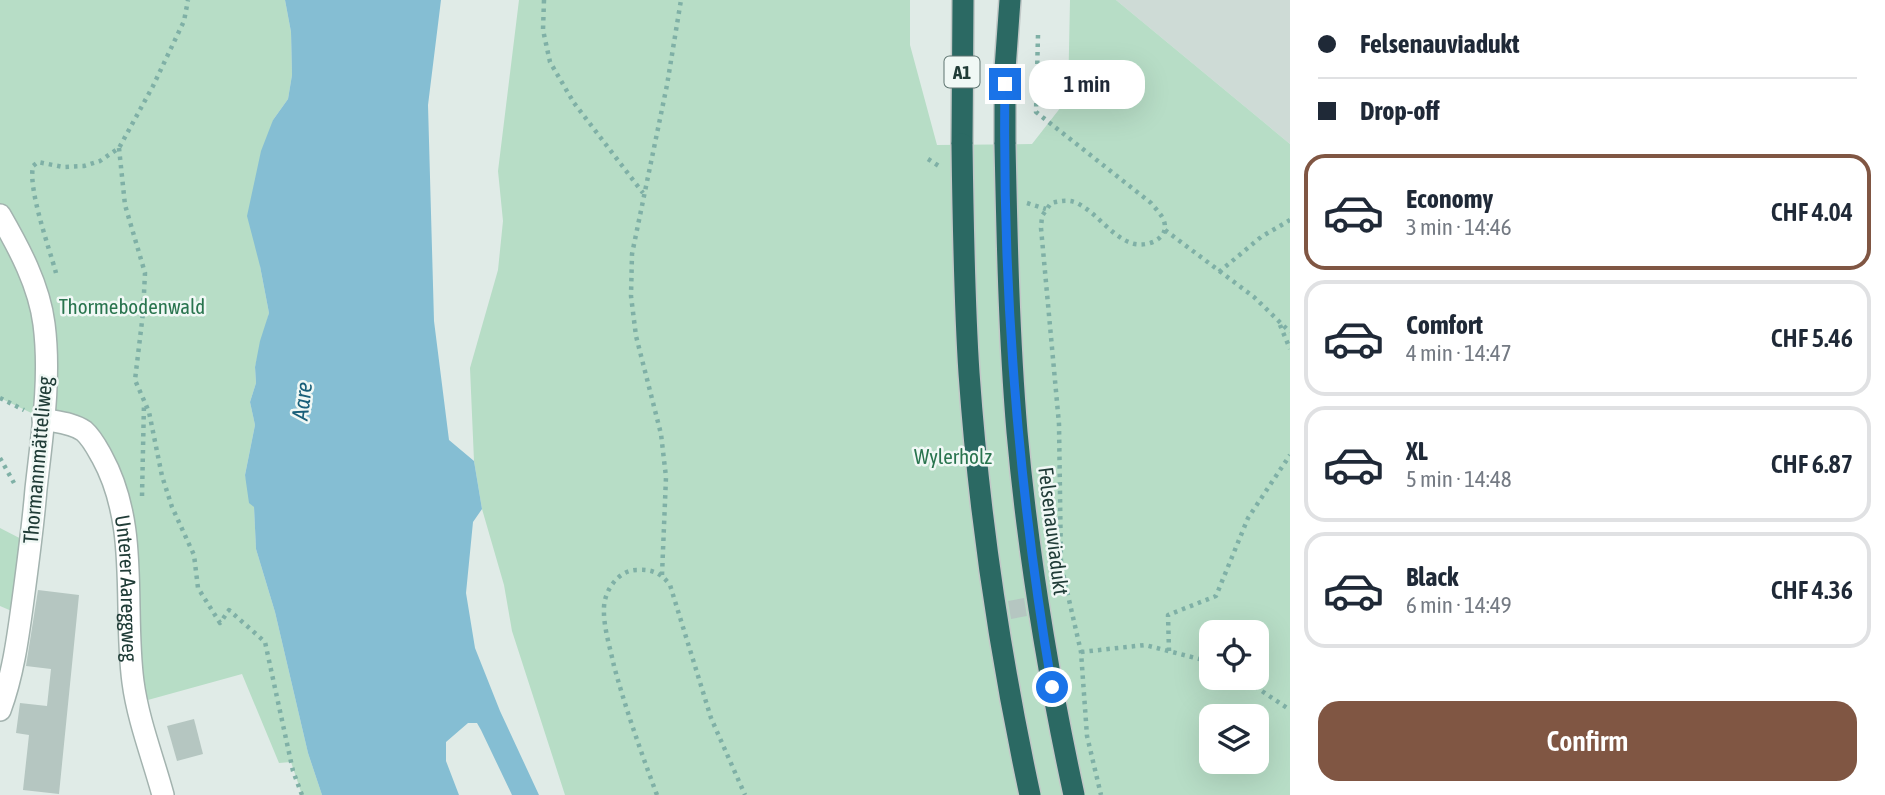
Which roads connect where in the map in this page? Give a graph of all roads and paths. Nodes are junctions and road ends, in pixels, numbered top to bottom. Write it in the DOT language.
graph roads {
  1 [pos="188,0"];
  2 [pos="544,0"];
  3 [pos="681,0"];
  4 [pos="962,0"];
  5 [pos="1010,0"];
  6 [pos="1038,35"];
  7 [pos="119,148"];
  8 [pos="643,194"];
  9 [pos="0,215"];
  10 [pos="1290,220"];
  11 [pos="1165,230"];
  12 [pos="1220,272"];
  13 [pos="55,273"];
  14 [pos="1278,321"];
  15 [pos="1290,332"];
  16 [pos="1290,349"];
  17 [pos="144,402"];
  18 [pos="43,419"];
  19 [pos="1290,455"];
  20 [pos="143,503"];
  21 [pos="662,575"];
  22 [pos="1169,651"];
  23 [pos="1081,652"];
  24 [pos="1199,659"];
  25 [pos="1261,690"];
  26 [pos="1290,709"];
  27 [pos="0,710"];
  28 [pos="163,795"];
  29 [pos="302,795"];
  30 [pos="657,795"];
  31 [pos="745,795"];
  32 [pos="1030,795"];
  33 [pos="1074,795"];
  34 [pos="1101,795"];
  1 -- 7 [label="path"];
  2 -- 8 [label="path"];
  3 -- 8 [label="path"];
  4 -- 32 [label="highway, A1, bridge"];
  5 -- 33 [label="highway, Felsenauviadukt / A1, bridge"];
  6 -- 11 [label="path"];
  7 -- 13 [label="path"];
  7 -- 17 [label="path"];
  8 -- 21 [label="path"];
  9 -- 18 [label="street, Thormannmätteliweg"];
  10 -- 12 [label="path"];
  11 -- 12 [label="path"];
  11 -- 23 [label="path"];
  12 -- 14 [label="path"];
  14 -- 15 [label="path"];
  14 -- 16 [label="path"];
  17 -- 20 [label="path"];
  17 -- 29 [label="path"];
  18 -- 27 [label="street, Thormannmätteliweg"];
  18 -- 28 [label="street, Unterer Aareggweg"];
  19 -- 22 [label="path"];
  21 -- 30 [label="path"];
  21 -- 31 [label="path"];
  22 -- 23 [label="path"];
  22 -- 24 [label="path"];
  23 -- 34 [label="path"];
  25 -- 26 [label="path"];
}
